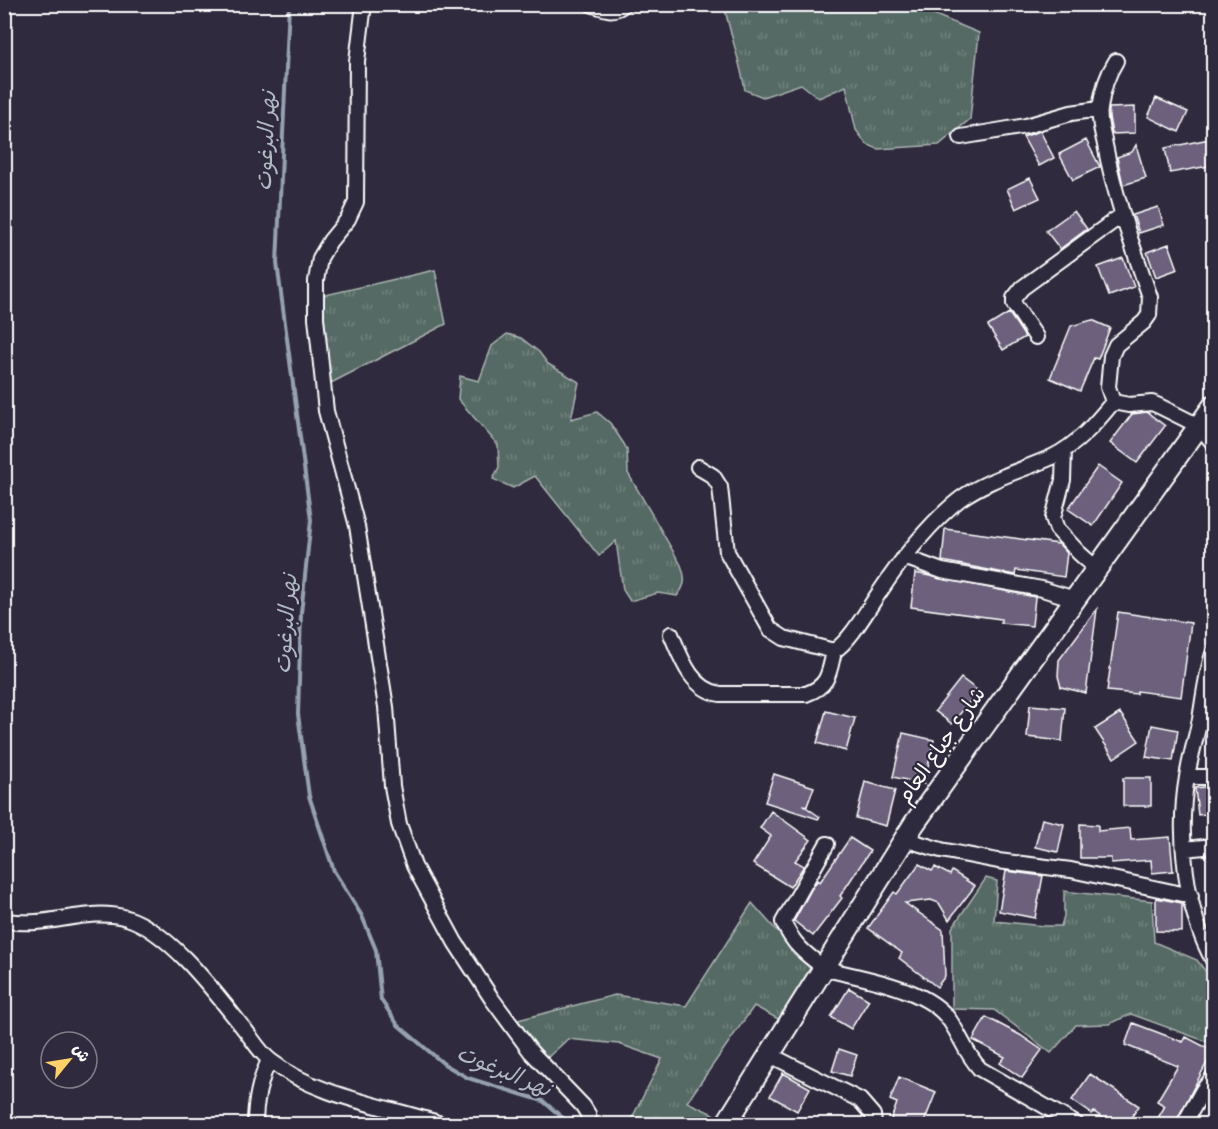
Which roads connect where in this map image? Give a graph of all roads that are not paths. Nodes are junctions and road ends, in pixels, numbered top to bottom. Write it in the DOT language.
graph roads {
  1 [pos="364,4"];
  2 [pos="591,4"];
  3 [pos="624,4"];
  4 [pos="1116,61"];
  5 [pos="1100,109"];
  6 [pos="961,137"];
  7 [pos="1122,215"];
  8 [pos="1036,337"];
  9 [pos="1113,402"];
  10 [pos="1214,405"];
  11 [pos="1198,426"];
  12 [pos="1214,444"];
  13 [pos="1064,450"];
  14 [pos="698,467"];
  15 [pos="904,557"];
  16 [pos="1097,569"];
  17 [pos="1075,599"];
  18 [pos="671,634"];
  19 [pos="834,651"];
  20 [pos="1214,651"];
  21 [pos="1187,777"];
  22 [pos="1214,777"];
  23 [pos="904,839"];
  24 [pos="827,844"];
  25 [pos="1214,846"];
  26 [pos="1184,849"];
  27 [pos="1191,896"];
  28 [pos="4,921"];
  29 [pos="1214,962"];
  30 [pos="823,968"];
  31 [pos="768,1054"];
  32 [pos="269,1060"];
  33 [pos="1214,1076"];
  34 [pos="255,1125"];
  35 [pos="441,1125"];
  36 [pos="589,1125"];
  37 [pos="726,1125"];
  38 [pos="874,1125"];
  39 [pos="1076,1125"];
  40 [pos="1184,1125"];
  1 -- 36 [label="street"];
  2 -- 3 [label="street"];
  4 -- 5 [label="street"];
  5 -- 6 [label="street"];
  5 -- 7 [label="street"];
  7 -- 8 [label="street"];
  7 -- 9 [label="street"];
  9 -- 11 [label="street"];
  9 -- 13 [label="street"];
  10 -- 11 [label="main road, شارع جباع العام"];
  11 -- 12 [label="street"];
  11 -- 16 [label="main road, شارع جباع العام"];
  13 -- 15 [label="street"];
  13 -- 16 [label="street"];
  14 -- 19 [label="street"];
  15 -- 17 [label="street"];
  15 -- 19 [label="street"];
  16 -- 17 [label="main road, شارع جباع العام"];
  17 -- 23 [label="main road, شارع جباع العام"];
  18 -- 19 [label="street"];
  20 -- 21 [label="street"];
  21 -- 22 [label="street"];
  21 -- 26 [label="street"];
  23 -- 27 [label="street"];
  23 -- 30 [label="main road, شارع جباع العام"];
  24 -- 30 [label="street"];
  25 -- 26 [label="street"];
  26 -- 27 [label="street"];
  27 -- 29 [label="street"];
  28 -- 32 [label="street"];
  30 -- 31 [label="main road, شارع جباع العام"];
  30 -- 39 [label="street"];
  31 -- 37 [label="main road, شارع جباع العام"];
  31 -- 38 [label="street"];
  32 -- 34 [label="street"];
  32 -- 35 [label="street"];
  33 -- 40 [label="street"];
}
